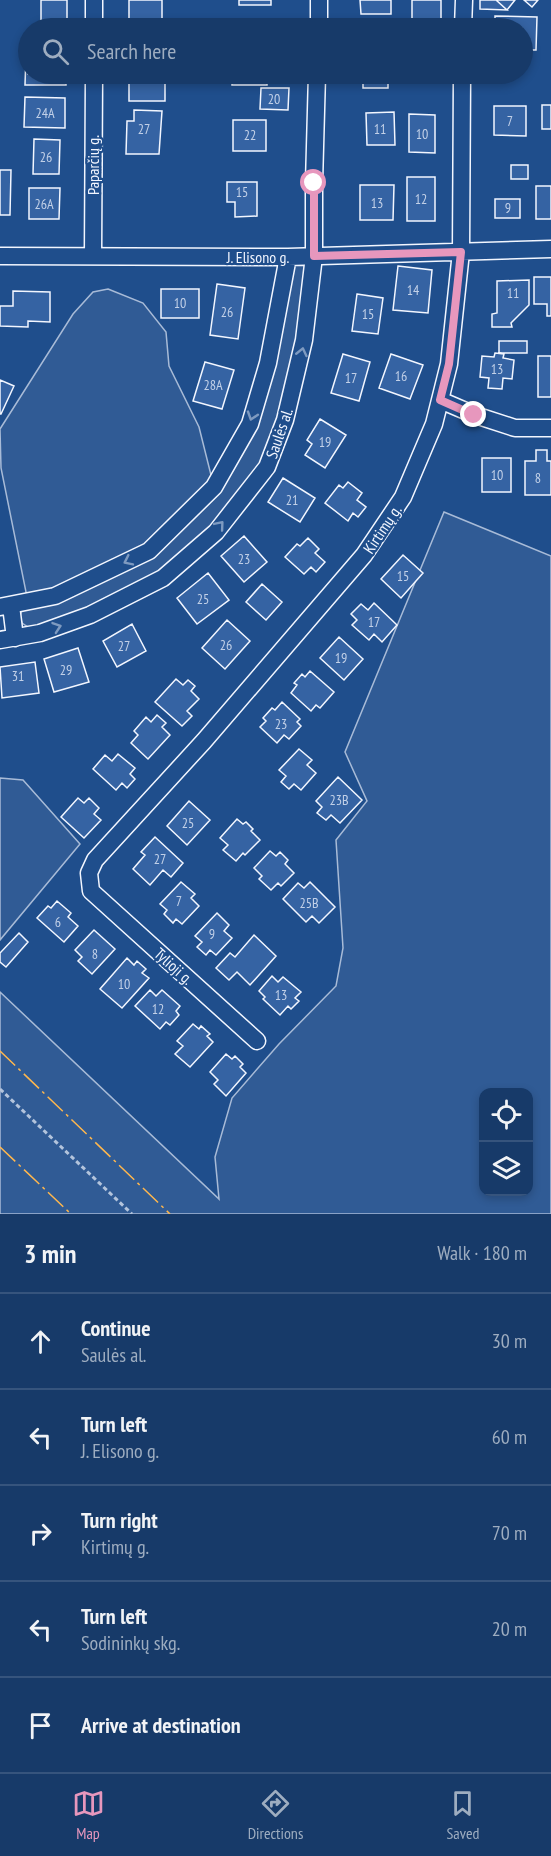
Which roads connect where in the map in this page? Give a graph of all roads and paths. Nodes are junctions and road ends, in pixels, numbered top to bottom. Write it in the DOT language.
graph roads {
  1 [pos="94,0"];
  2 [pos="320,0"];
  3 [pos="464,0"];
  4 [pos="94,18"];
  5 [pos="319,18"];
  6 [pos="463,18"];
  7 [pos="94,84"];
  8 [pos="317,84"];
  9 [pos="462,84"];
  10 [pos="551,249"];
  11 [pos="461,252"];
  12 [pos="0,256"];
  13 [pos="93,256"];
  14 [pos="314,256"];
  15 [pos="288,257"];
  16 [pos="440,400"];
  17 [pos="551,428"];
  18 [pos="5,606"];
  19 [pos="8,639"];
  20 [pos="91,891"];
  21 [pos="257,1041"];
  22 [pos="0,1089"];
  23 [pos="132,1214"];
  1 -- 4 [label="street"];
  2 -- 5 [label="street"];
  3 -- 6 [label="street"];
  7 -- 13 [label="street, Paparčių g."];
  8 -- 14 [label="street, Saulės al."];
  9 -- 11 [label="street, Kirtimų g."];
  10 -- 11 [label="street, J. Elisono g."];
  11 -- 14 [label="street, J. Elisono g."];
  11 -- 16 [label="street, Kirtimų g."];
  12 -- 13 [label="street, J. Elisono g."];
  13 -- 15 [label="street, J. Elisono g."];
  14 -- 15 [label="street, J. Elisono g."];
  19 -- 14 [label="street, Saulės al., one-way"];
  15 -- 18 [label="street, Saulės al., one-way"];
  16 -- 17 [label="street"];
  16 -- 20 [label="street, Kirtimų g."];
  18 -- 19 [label="street"];
  20 -- 21 [label="street, Tylioji g."];
  22 -- 23 [label="path"];
}
